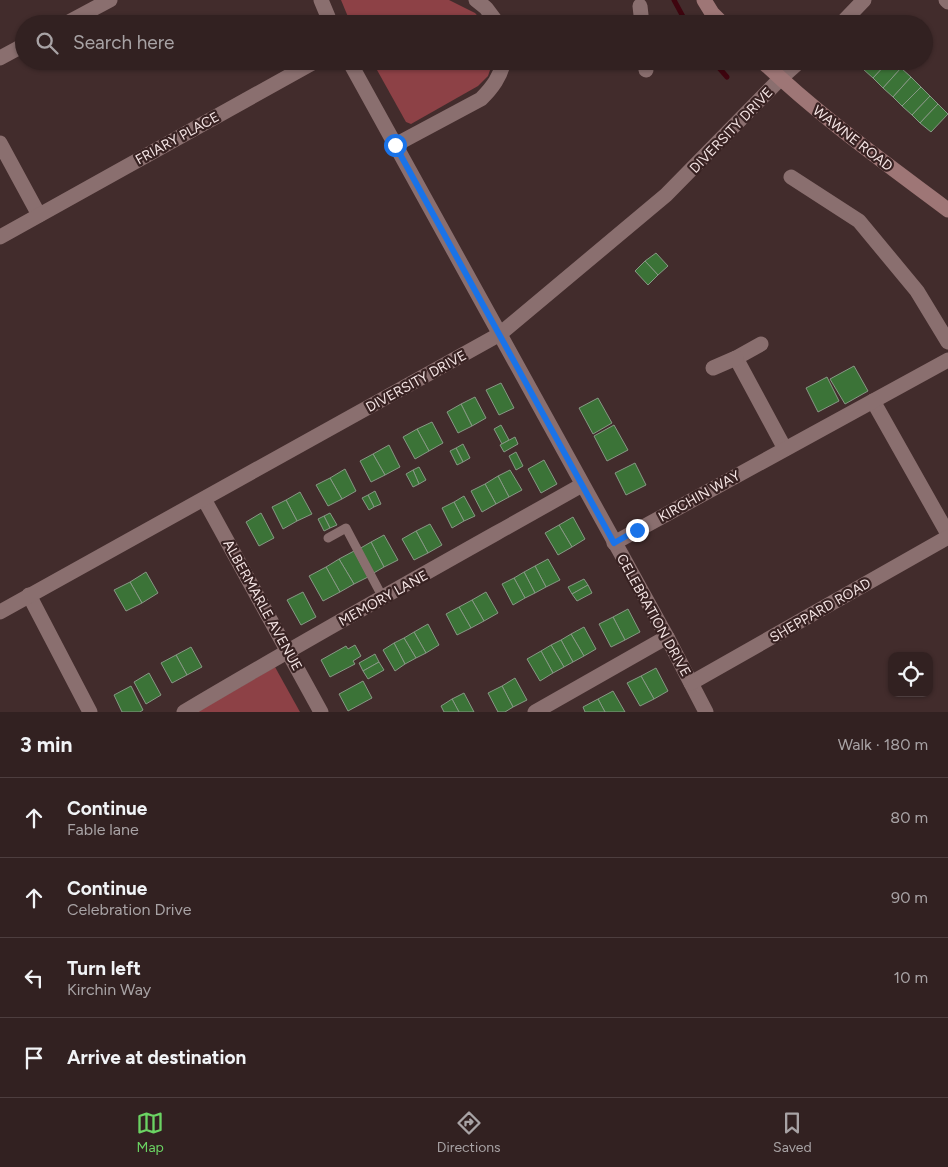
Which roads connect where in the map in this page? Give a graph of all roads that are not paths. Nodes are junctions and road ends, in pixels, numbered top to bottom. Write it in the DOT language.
graph roads {
  1 [pos="110,0"];
  2 [pos="321,0"];
  3 [pos="476,0"];
  4 [pos="704,0"];
  5 [pos="864,0"];
  6 [pos="640,6"];
  7 [pos="82,15"];
  8 [pos="327,15"];
  9 [pos="491,15"];
  10 [pos="641,15"];
  11 [pos="714,15"];
  12 [pos="850,15"];
  13 [pos="15,50"];
  14 [pos="0,58"];
  15 [pos="300,70"];
  16 [pos="354,70"];
  17 [pos="501,70"];
  18 [pos="771,70"];
  19 [pos="790,70"];
  20 [pos="780,79"];
  21 [pos="0,143"];
  22 [pos="395,145"];
  23 [pos="791,177"];
  24 [pos="948,210"];
  25 [pos="39,215"];
  26 [pos="0,237"];
  27 [pos="500,334"];
  28 [pos="948,342"];
  29 [pos="761,344"];
  30 [pos="736,358"];
  31 [pos="948,360"];
  32 [pos="713,368"];
  33 [pos="873,401"];
  34 [pos="785,449"];
  35 [pos="582,485"];
  36 [pos="204,499"];
  37 [pos="948,536"];
  38 [pos="328,538"];
  39 [pos="614,543"];
  40 [pos="29,595"];
  41 [pos="384,598"];
  42 [pos="0,612"];
  43 [pos="667,637"];
  44 [pos="287,651"];
  45 [pos="691,683"];
  46 [pos="90,712"];
  47 [pos="184,712"];
  48 [pos="321,712"];
  49 [pos="535,712"];
  50 [pos="706,712"];
  1 -- 7 [label="street"];
  2 -- 8 [label="street"];
  3 -- 9 [label="street"];
  4 -- 11 [label="street"];
  5 -- 12 [label="street"];
  6 -- 10 [label="street"];
  13 -- 14 [label="street"];
  15 -- 25 [label="street, FRIARY PLACE"];
  16 -- 22 [label="street, CELEBRATION DRIVE"];
  17 -- 22 [label="street"];
  18 -- 20 [label="street, WAWNE ROAD"];
  19 -- 20 [label="street, DIVERSITY DRIVE"];
  20 -- 24 [label="street, WAWNE ROAD"];
  20 -- 27 [label="street, DIVERSITY DRIVE"];
  21 -- 25 [label="street"];
  22 -- 27 [label="street, CELEBRATION DRIVE"];
  23 -- 28 [label="street"];
  25 -- 26 [label="street, FRIARY PLACE"];
  27 -- 35 [label="street, CELEBRATION DRIVE"];
  27 -- 36 [label="street, DIVERSITY DRIVE"];
  29 -- 30 [label="street"];
  30 -- 32 [label="street"];
  30 -- 34 [label="street"];
  31 -- 33 [label="street, KIRCHIN WAY"];
  33 -- 34 [label="street, KIRCHIN WAY"];
  33 -- 37 [label="street, SHEPPARD ROAD"];
  34 -- 39 [label="street, KIRCHIN WAY"];
  35 -- 39 [label="street, CELEBRATION DRIVE"];
  35 -- 41 [label="street, MEMORY LANE"];
  36 -- 40 [label="street, DIVERSITY DRIVE"];
  36 -- 44 [label="street, ALBERMARLE AVENUE"];
  37 -- 45 [label="street, SHEPPARD ROAD"];
  38 -- 41 [label="lane"];
  39 -- 43 [label="street, CELEBRATION DRIVE"];
  40 -- 42 [label="street, DIVERSITY DRIVE"];
  40 -- 46 [label="street"];
  41 -- 44 [label="street, MEMORY LANE"];
  43 -- 45 [label="street, CELEBRATION DRIVE"];
  43 -- 49 [label="street"];
  44 -- 47 [label="street, MEMORY LANE"];
  44 -- 48 [label="street, ALBERMARLE AVENUE"];
  45 -- 50 [label="street, CELEBRATION DRIVE"];
}
